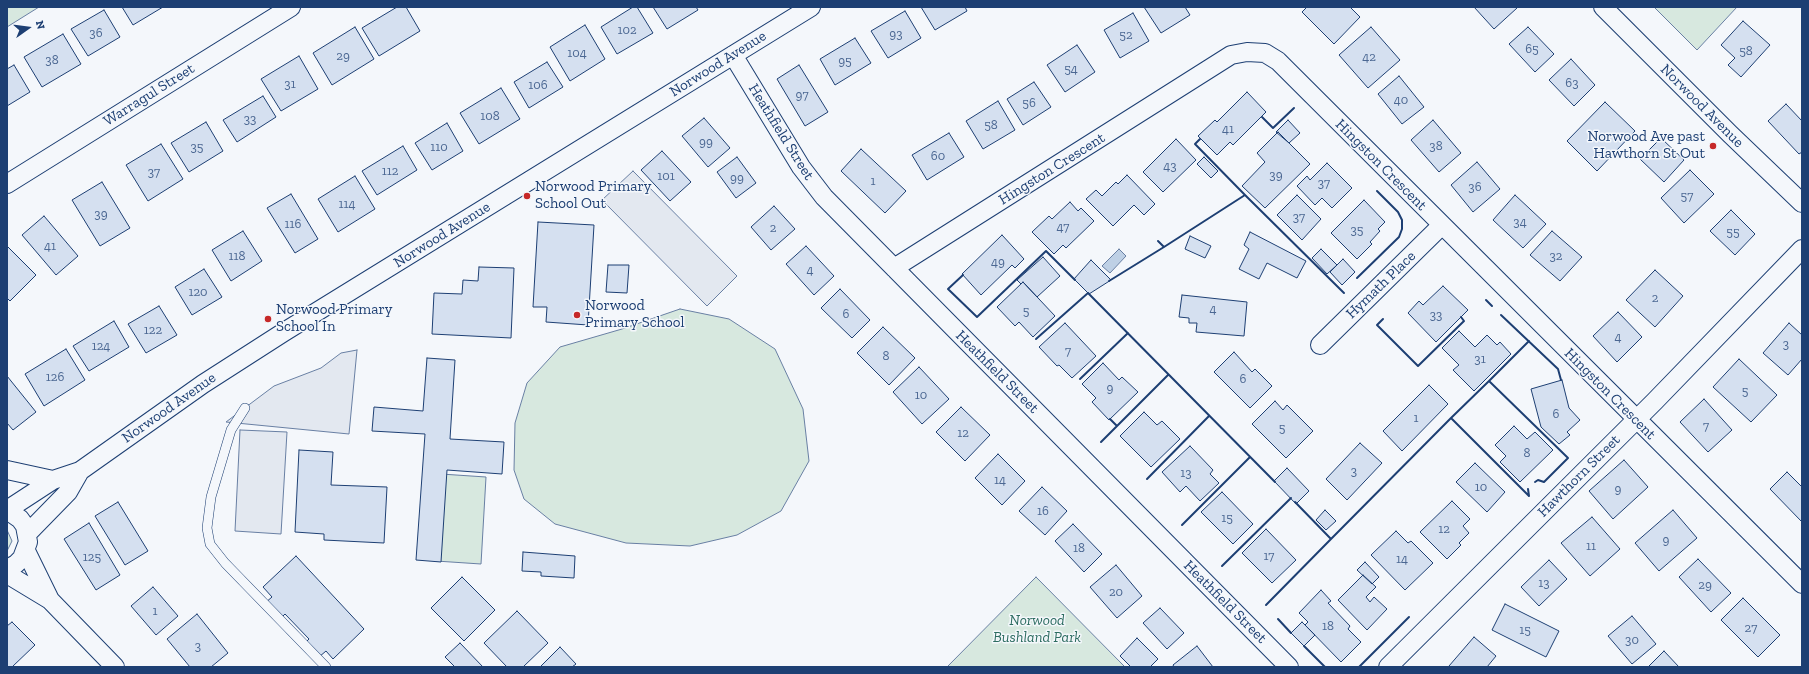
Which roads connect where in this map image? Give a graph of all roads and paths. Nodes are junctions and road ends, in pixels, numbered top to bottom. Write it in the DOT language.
graph roads {
  1 [pos="291,7"];
  2 [pos="811,7"];
  3 [pos="1603,7"];
  4 [pos="733,55"];
  5 [pos="7,184"];
  6 [pos="1802,203"];
  7 [pos="1441,226"];
  8 [pos="1802,249"];
  9 [pos="894,268"];
  10 [pos="1320,345"];
  11 [pos="245,408"];
  12 [pos="1636,420"];
  13 [pos="7,470"];
  14 [pos="80,471"];
  15 [pos="53,480"];
  16 [pos="7,510"];
  17 [pos="26,542"];
  18 [pos="7,569"];
  19 [pos="7,574"];
  20 [pos="1802,584"];
  21 [pos="50,600"];
  22 [pos="115,667"];
  23 [pos="326,667"];
  24 [pos="1290,667"];
  25 [pos="1388,667"];
  1 -- 5 [label="street, Warragul Street"];
  2 -- 4 [label="street, Norwood Avenue"];
  3 -- 6 [label="street, Norwood Avenue"];
  4 -- 9 [label="street, Heathfield Street"];
  4 -- 14 [label="street, Norwood Avenue"];
  7 -- 9 [label="street, Hingston Crescent"];
  7 -- 10 [label="street, Hymath Place"];
  7 -- 12 [label="street, Hingston Crescent"];
  8 -- 12 [label="street, Hawthorn Street"];
  9 -- 24 [label="street, Heathfield Street"];
  11 -- 23 [label="lane"];
  12 -- 20 [label="street, Hingston Crescent"];
  12 -- 25 [label="street, Hawthorn Street"];
  13 -- 15 [label="street"];
  14 -- 15 [label="street, Norwood Avenue"];
  14 -- 17 [label="street, Norwood Avenue"];
  15 -- 16 [label="street, Norwood Avenue"];
  16 -- 17 [label="street"];
  17 -- 18 [label="street, Norwood Avenue"];
  17 -- 21 [label="street"];
  19 -- 21 [label="street"];
  21 -- 22 [label="street"];
}
